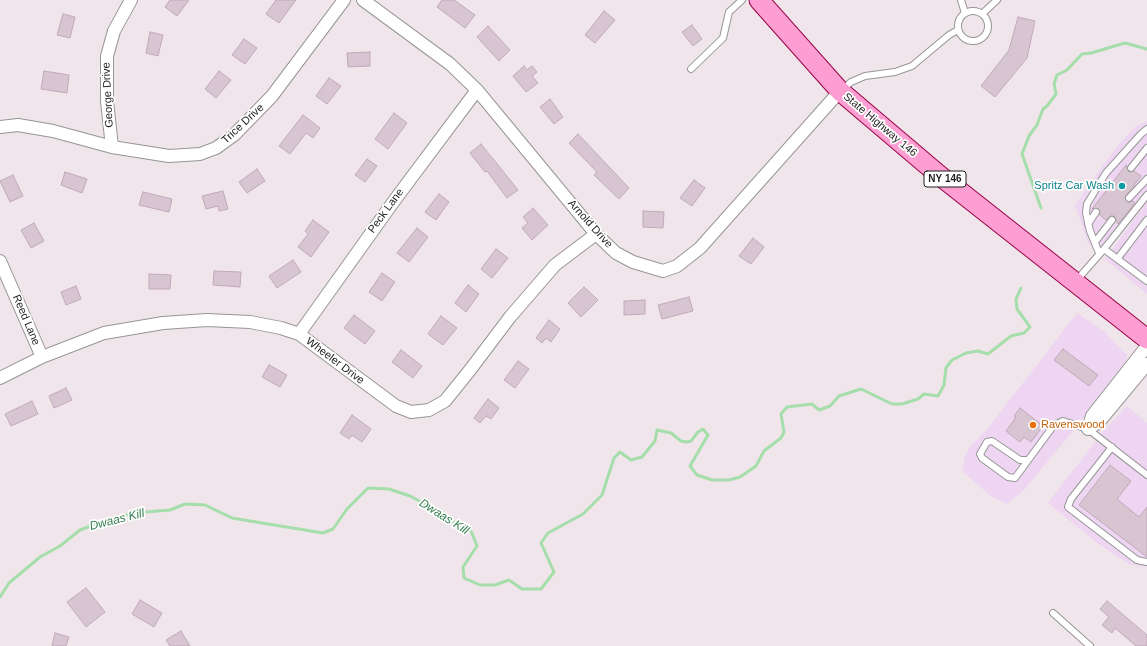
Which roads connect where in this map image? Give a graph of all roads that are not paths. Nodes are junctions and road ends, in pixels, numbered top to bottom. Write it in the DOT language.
graph roads {
  1 [pos="131,0"];
  2 [pos="344,0"];
  3 [pos="363,0"];
  4 [pos="742,0"];
  5 [pos="759,0"];
  6 [pos="961,0"];
  7 [pos="997,0"];
  8 [pos="965,13"];
  9 [pos="982,14"];
  10 [pos="958,30"];
  11 [pos="691,69"];
  12 [pos="477,90"];
  13 [pos="840,91"];
  14 [pos="0,127"];
  15 [pos="1147,129"];
  16 [pos="112,147"];
  17 [pos="1147,148"];
  18 [pos="1131,168"];
  19 [pos="1147,178"];
  20 [pos="1147,195"];
  21 [pos="1129,198"];
  22 [pos="1096,212"];
  23 [pos="1112,220"];
  24 [pos="1146,223"];
  25 [pos="1088,224"];
  26 [pos="596,234"];
  27 [pos="1095,242"];
  28 [pos="1104,249"];
  29 [pos="1099,253"];
  30 [pos="1118,258"];
  31 [pos="0,262"];
  32 [pos="1147,281"];
  33 [pos="1075,282"];
  34 [pos="298,334"];
  35 [pos="1147,339"];
  36 [pos="1147,346"];
  37 [pos="42,357"];
  38 [pos="1147,364"];
  39 [pos="0,378"];
  40 [pos="1088,429"];
  41 [pos="1112,447"];
  42 [pos="1028,460"];
  43 [pos="1147,475"];
  44 [pos="1147,562"];
  45 [pos="1053,613"];
  46 [pos="1090,646"];
  1 -- 16 [label="street, George Drive"];
  2 -- 16 [label="street, Trice Drive"];
  3 -- 12 [label="street, Arnold Drive"];
  4 -- 11 [label="lane"];
  5 -- 13 [label="main road, State Highway 146 / NY 146"];
  6 -- 8 [label="lane"];
  7 -- 9 [label="lane"];
  8 -- 9 [label="lane"];
  8 -- 10 [label="lane"];
  9 -- 10 [label="lane"];
  10 -- 13 [label="lane"];
  12 -- 26 [label="street, Arnold Drive"];
  12 -- 34 [label="street, Peck Lane"];
  13 -- 26 [label="street, Arnold Drive"];
  13 -- 33 [label="main road, State Highway 146 / NY 146"];
  14 -- 16 [label="street, Trice Drive"];
  15 -- 25 [label="lane"];
  17 -- 18 [label="lane"];
  19 -- 21 [label="lane"];
  20 -- 28 [label="lane"];
  22 -- 25 [label="lane"];
  23 -- 27 [label="lane"];
  24 -- 30 [label="lane"];
  25 -- 27 [label="lane"];
  26 -- 34 [label="street, Wheeler Drive"];
  27 -- 29 [label="lane"];
  28 -- 29 [label="lane"];
  28 -- 30 [label="lane"];
  29 -- 33 [label="lane"];
  30 -- 32 [label="lane"];
  31 -- 37 [label="street, Reed Lane"];
  33 -- 35 [label="main road, State Highway 146 / NY 146"];
  34 -- 37 [label="street, Wheeler Drive"];
  36 -- 40 [label="street"];
  37 -- 39 [label="street, Wheeler Drive"];
  38 -- 40 [label="street"];
  40 -- 41 [label="lane"];
  40 -- 42 [label="lane"];
  41 -- 43 [label="lane"];
  41 -- 44 [label="lane"];
  42 -- 42 [label="lane"];
  45 -- 46 [label="lane"];
}
